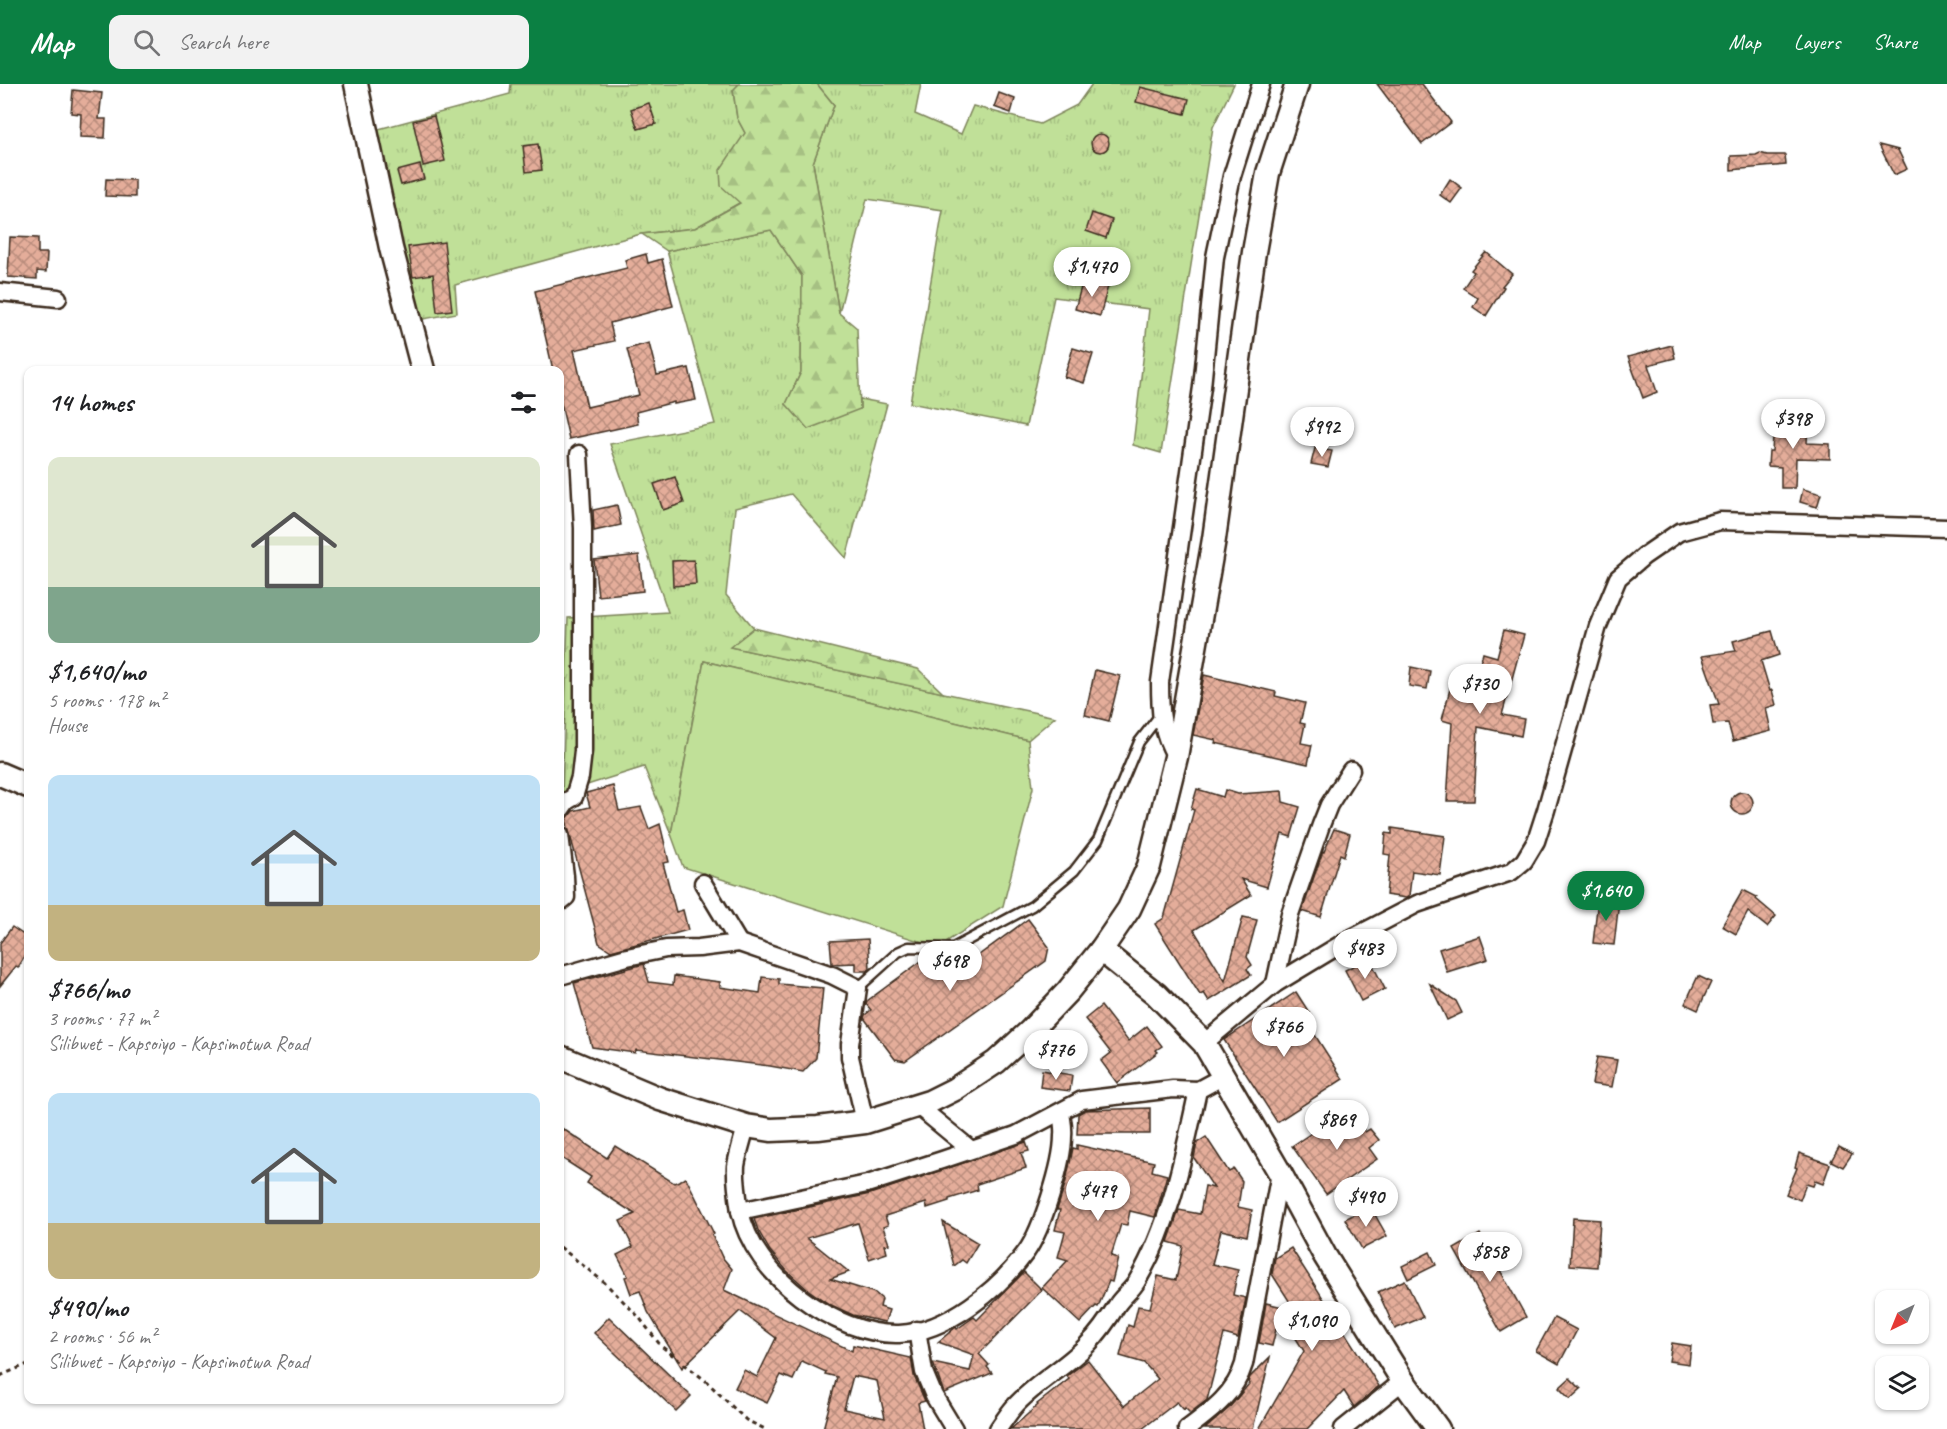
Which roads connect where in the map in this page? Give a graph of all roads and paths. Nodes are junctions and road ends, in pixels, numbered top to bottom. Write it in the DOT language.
graph roads {
  1 [pos="356,84"];
  2 [pos="1261,84"];
  3 [pos="1297,84"];
  4 [pos="0,292"];
  5 [pos="58,298"];
  6 [pos="422,366"];
  7 [pos="579,454"];
  8 [pos="1947,528"];
  9 [pos="1160,714"];
  10 [pos="1176,757"];
  11 [pos="1351,770"];
  12 [pos="0,774"];
  13 [pos="24,784"];
  14 [pos="564,805"];
  15 [pos="564,868"];
  16 [pos="703,883"];
  17 [pos="564,899"];
  18 [pos="739,943"];
  19 [pos="1101,950"];
  20 [pos="564,975"];
  21 [pos="1275,984"];
  22 [pos="858,988"];
  23 [pos="1204,1042"];
  24 [pos="564,1059"];
  25 [pos="1224,1076"];
  26 [pos="1198,1090"];
  27 [pos="918,1106"];
  28 [pos="1061,1113"];
  29 [pos="865,1122"];
  30 [pos="746,1126"];
  31 [pos="970,1149"];
  32 [pos="1280,1173"];
  33 [pos="740,1211"];
  34 [pos="564,1249"];
  35 [pos="917,1330"];
  36 [pos="24,1366"];
  37 [pos="0,1376"];
  38 [pos="1404,1381"];
  39 [pos="765,1429"];
  40 [pos="954,1429"];
  41 [pos="998,1429"];
  42 [pos="1187,1429"];
  43 [pos="1343,1429"];
  44 [pos="1438,1429"];
  1 -- 6 [label="main road"];
  2 -- 9 [label="street"];
  3 -- 10 [label="main road"];
  4 -- 5 [label="street"];
  7 -- 14 [label="street"];
  8 -- 21 [label="street"];
  9 -- 10 [label="street"];
  9 -- 22 [label="lane"];
  10 -- 19 [label="main road"];
  11 -- 21 [label="street"];
  12 -- 13 [label="main road"];
  15 -- 17 [label="street"];
  16 -- 18 [label="street"];
  18 -- 20 [label="street"];
  18 -- 22 [label="street"];
  19 -- 23 [label="main road"];
  19 -- 27 [label="main road"];
  21 -- 23 [label="street"];
  22 -- 29 [label="street"];
  23 -- 25 [label="main road"];
  24 -- 30 [label="main road"];
  25 -- 26 [label="street"];
  25 -- 32 [label="main road"];
  26 -- 28 [label="street"];
  26 -- 41 [label="street"];
  27 -- 29 [label="main road"];
  27 -- 31 [label="street"];
  28 -- 31 [label="street"];
  28 -- 35 [label="street"];
  29 -- 30 [label="main road"];
  30 -- 33 [label="street"];
  31 -- 33 [label="street"];
  32 -- 38 [label="main road"];
  32 -- 42 [label="street"];
  33 -- 35 [label="street"];
  34 -- 39 [label="path"];
  35 -- 40 [label="street"];
  36 -- 37 [label="path"];
  38 -- 43 [label="street"];
  38 -- 44 [label="main road"];
}
